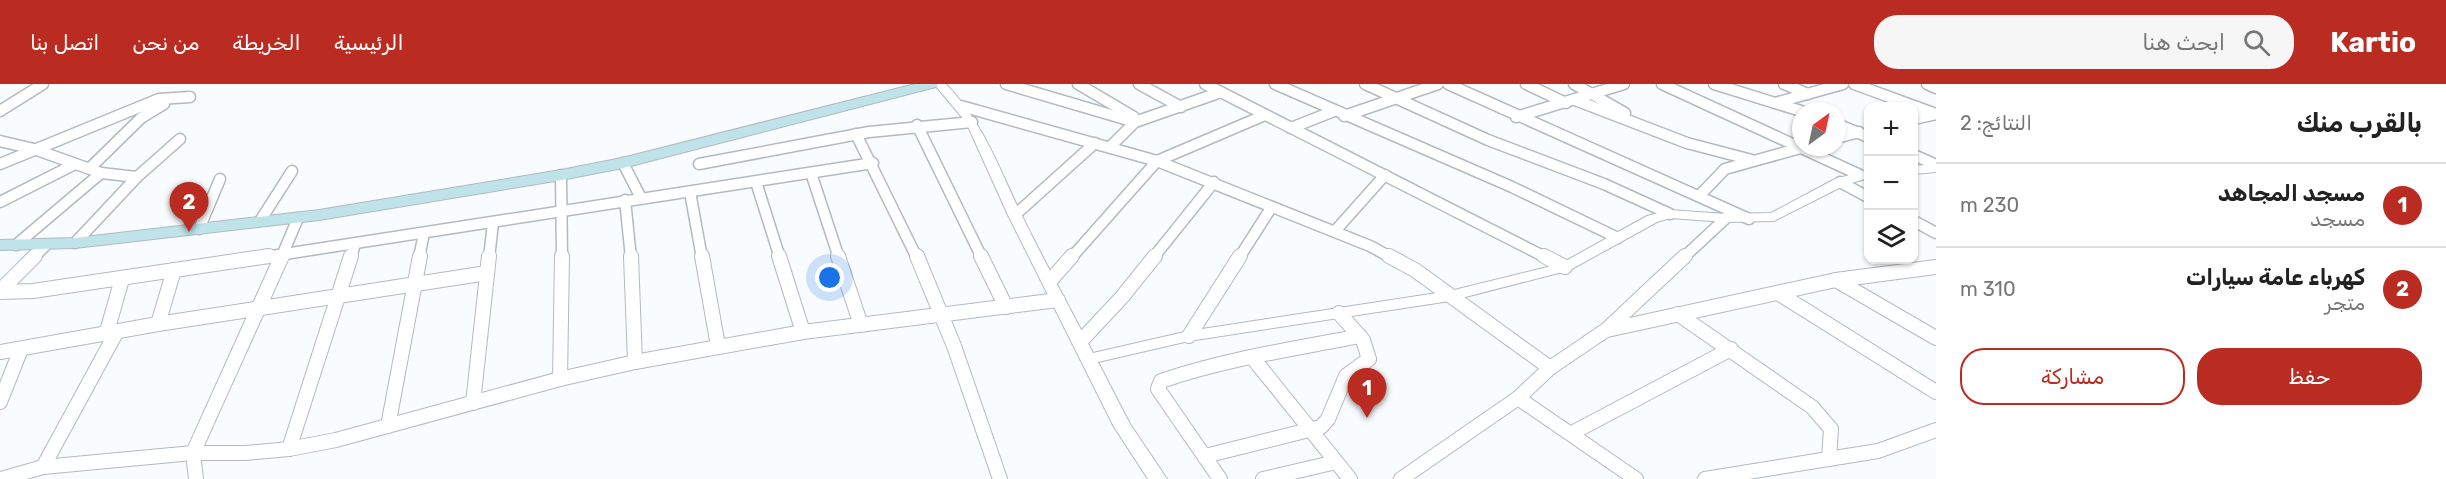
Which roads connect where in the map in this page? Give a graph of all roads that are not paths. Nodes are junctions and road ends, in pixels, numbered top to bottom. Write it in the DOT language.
graph roads {
  1 [pos="43,84"];
  2 [pos="931,84"];
  3 [pos="940,84"];
  4 [pos="1006,84"];
  5 [pos="1078,84"];
  6 [pos="1139,84"];
  7 [pos="1204,84"];
  8 [pos="1275,84"];
  9 [pos="1365,84"];
  10 [pos="1438,84"];
  11 [pos="1448,84"];
  12 [pos="1526,84"];
  13 [pos="1574,84"];
  14 [pos="1624,84"];
  15 [pos="1662,84"];
  16 [pos="1714,84"];
  17 [pos="1784,84"];
  18 [pos="1843,84"];
  19 [pos="1854,84"];
  20 [pos="1927,84"];
  21 [pos="1936,88"];
  22 [pos="1221,92"];
  23 [pos="1594,94"];
  24 [pos="1808,94"];
  25 [pos="176,97"];
  26 [pos="190,98"];
  27 [pos="1395,98"];
  28 [pos="1571,102"];
  29 [pos="1775,103"];
  30 [pos="961,106"];
  31 [pos="1181,107"];
  32 [pos="1792,108"];
  33 [pos="0,111"];
  34 [pos="1339,113"];
  35 [pos="1936,114"];
  36 [pos="1265,115"];
  37 [pos="1516,117"];
  38 [pos="1918,118"];
  39 [pos="1137,121"];
  40 [pos="972,123"];
  41 [pos="917,125"];
  42 [pos="1846,127"];
  43 [pos="1291,128"];
  44 [pos="1652,129"];
  45 [pos="1864,130"];
  46 [pos="1858,132"];
  47 [pos="856,134"];
  48 [pos="1846,135"];
  49 [pos="1864,135"];
  50 [pos="180,139"];
  51 [pos="0,141"];
  52 [pos="1792,142"];
  53 [pos="1095,143"];
  54 [pos="1110,147"];
  55 [pos="34,149"];
  56 [pos="1792,150"];
  57 [pos="1823,156"];
  58 [pos="1916,156"];
  59 [pos="1752,160"];
  60 [pos="1157,161"];
  61 [pos="623,162"];
  62 [pos="873,163"];
  63 [pos="0,164"];
  64 [pos="75,164"];
  65 [pos="699,164"];
  66 [pos="1936,166"];
  67 [pos="1918,169"];
  68 [pos="95,170"];
  69 [pos="292,171"];
  70 [pos="811,172"];
  71 [pos="561,175"];
  72 [pos="1384,175"];
  73 [pos="1864,175"];
  74 [pos="137,177"];
  75 [pos="220,179"];
  76 [pos="756,182"];
  77 [pos="1214,182"];
  78 [pos="1840,182"];
  79 [pos="690,192"];
  80 [pos="1864,194"];
  81 [pos="1700,195"];
  82 [pos="641,198"];
  83 [pos="625,200"];
  84 [pos="0,202"];
  85 [pos="1271,208"];
  86 [pos="563,213"];
  87 [pos="1670,214"];
  88 [pos="1015,215"];
  89 [pos="298,218"];
  90 [pos="1726,218"];
  91 [pos="1749,219"];
  92 [pos="260,221"];
  93 [pos="493,223"];
  94 [pos="1918,223"];
  95 [pos="199,229"];
  96 [pos="1335,231"];
  97 [pos="424,233"];
  98 [pos="1936,233"];
  99 [pos="1618,238"];
  100 [pos="75,243"];
  101 [pos="354,244"];
  102 [pos="8,245"];
  103 [pos="46,245"];
  104 [pos="280,255"];
  105 [pos="1565,267"];
  106 [pos="1936,267"];
  107 [pos="174,270"];
  108 [pos="487,273"];
  109 [pos="122,279"];
  110 [pos="1836,280"];
  111 [pos="1050,281"];
  112 [pos="415,283"];
  113 [pos="0,291"];
  114 [pos="1778,293"];
  115 [pos="340,295"];
  116 [pos="1450,296"];
  117 [pos="1058,300"];
  118 [pos="1006,307"];
  119 [pos="260,309"];
  120 [pos="1338,313"];
  121 [pos="1678,314"];
  122 [pos="943,315"];
  123 [pos="158,324"];
  124 [pos="861,325"];
  125 [pos="1606,330"];
  126 [pos="803,332"];
  127 [pos="111,334"];
  128 [pos="1189,336"];
  129 [pos="1360,336"];
  130 [pos="1936,338"];
  131 [pos="1080,342"];
  132 [pos="718,346"];
  133 [pos="21,349"];
  134 [pos="1731,349"];
  135 [pos="0,352"];
  136 [pos="1252,357"];
  137 [pos="1089,359"];
  138 [pos="635,362"];
  139 [pos="1550,368"];
  140 [pos="560,380"];
  141 [pos="1936,392"];
  142 [pos="1518,398"];
  143 [pos="0,402"];
  144 [pos="472,402"];
  145 [pos="388,426"];
  146 [pos="1936,430"];
  147 [pos="1310,431"];
  148 [pos="1572,433"];
  149 [pos="289,449"];
  150 [pos="193,453"];
  151 [pos="1205,456"];
  152 [pos="1829,459"];
  153 [pos="1336,462"];
  154 [pos="43,467"];
  155 [pos="1,479"];
  156 [pos="196,479"];
  157 [pos="1000,479"];
  158 [pos="1158,479"];
  159 [pos="1220,479"];
  160 [pos="1263,479"];
  161 [pos="1350,479"];
  162 [pos="1401,479"];
  163 [pos="1636,479"];
  164 [pos="1705,479"];
  1 -- 33 [label="street"];
  2 -- 61 [label="main road"];
  3 -- 30 [label="street"];
  4 -- 39 [label="street"];
  5 -- 39 [label="street"];
  6 -- 31 [label="street"];
  7 -- 22 [label="street"];
  8 -- 34 [label="street"];
  9 -- 27 [label="street"];
  10 -- 27 [label="street"];
  11 -- 37 [label="street"];
  12 -- 28 [label="street"];
  13 -- 23 [label="street"];
  14 -- 23 [label="street"];
  15 -- 52 [label="street"];
  16 -- 29 [label="street"];
  17 -- 24 [label="street"];
  18 -- 24 [label="street"];
  19 -- 35 [label="street"];
  20 -- 21 [label="street"];
  22 -- 31 [label="street"];
  22 -- 36 [label="street"];
  23 -- 28 [label="street"];
  23 -- 44 [label="street"];
  24 -- 29 [label="street"];
  25 -- 26 [label="street"];
  25 -- 55 [label="street"];
  25 -- 68 [label="street"];
  27 -- 34 [label="street"];
  27 -- 87 [label="street"];
  28 -- 37 [label="street"];
  28 -- 44 [label="street"];
  29 -- 32 [label="street"];
  30 -- 40 [label="street"];
  30 -- 53 [label="street"];
  31 -- 39 [label="street"];
  34 -- 43 [label="street"];
  34 -- 99 [label="street"];
  35 -- 38 [label="street"];
  36 -- 43 [label="street"];
  36 -- 60 [label="street"];
  37 -- 81 [label="street"];
  39 -- 54 [label="street"];
  40 -- 41 [label="street"];
  40 -- 88 [label="street"];
  41 -- 47 [label="street"];
  41 -- 118 [label="street"];
  42 -- 46 [label="street"];
  43 -- 72 [label="street"];
  44 -- 59 [label="street"];
  45 -- 46 [label="street"];
  46 -- 48 [label="street"];
  46 -- 49 [label="street"];
  47 -- 62 [label="street"];
  47 -- 65 [label="street"];
  50 -- 74 [label="street"];
  51 -- 55 [label="street"];
  53 -- 54 [label="street"];
  53 -- 88 [label="street"];
  54 -- 60 [label="street"];
  55 -- 63 [label="street"];
  55 -- 64 [label="street"];
  56 -- 59 [label="street"];
  57 -- 73 [label="street"];
  58 -- 66 [label="street"];
  59 -- 81 [label="street"];
  60 -- 77 [label="street"];
  60 -- 111 [label="street"];
  61 -- 71 [label="main road"];
  61 -- 82 [label="street"];
  62 -- 70 [label="street"];
  62 -- 122 [label="street"];
  64 -- 68 [label="street"];
  64 -- 84 [label="street"];
  66 -- 67 [label="street"];
  68 -- 74 [label="street"];
  68 -- 102 [label="street"];
  69 -- 92 [label="street"];
  70 -- 76 [label="street"];
  70 -- 124 [label="street"];
  71 -- 86 [label="street"];
  71 -- 89 [label="main road"];
  72 -- 96 [label="street"];
  72 -- 105 [label="street"];
  73 -- 78 [label="street"];
  74 -- 100 [label="street"];
  75 -- 95 [label="street"];
  76 -- 79 [label="street"];
  76 -- 126 [label="street"];
  77 -- 85 [label="street"];
  77 -- 131 [label="street"];
  78 -- 80 [label="street"];
  78 -- 91 [label="street"];
  79 -- 82 [label="street"];
  79 -- 132 [label="street"];
  81 -- 91 [label="street"];
  82 -- 83 [label="street"];
  83 -- 86 [label="street"];
  83 -- 138 [label="street"];
  85 -- 96 [label="street"];
  85 -- 128 [label="street"];
  86 -- 93 [label="street"];
  86 -- 140 [label="street"];
  87 -- 90 [label="street"];
  87 -- 99 [label="street"];
  88 -- 111 [label="street"];
  89 -- 92 [label="main road"];
  89 -- 104 [label="street"];
  90 -- 91 [label="street"];
  90 -- 125 [label="street"];
  92 -- 95 [label="main road"];
  93 -- 97 [label="street"];
  93 -- 108 [label="street"];
  94 -- 98 [label="street"];
  95 -- 100 [label="main road"];
  96 -- 116 [label="street"];
  97 -- 101 [label="street"];
  97 -- 112 [label="street"];
  99 -- 105 [label="street"];
  100 -- 103 [label="main road"];
  101 -- 104 [label="street"];
  101 -- 115 [label="street"];
  102 -- 103 [label="main road"];
  103 -- 113 [label="street"];
  104 -- 107 [label="street"];
  104 -- 119 [label="street"];
  105 -- 116 [label="street"];
  106 -- 110 [label="street"];
  107 -- 109 [label="street"];
  107 -- 123 [label="street"];
  108 -- 112 [label="street"];
  108 -- 144 [label="street"];
  109 -- 113 [label="street"];
  109 -- 127 [label="street"];
  110 -- 114 [label="street"];
  110 -- 130 [label="street"];
  111 -- 117 [label="street"];
  112 -- 115 [label="street"];
  112 -- 145 [label="street"];
  114 -- 121 [label="street"];
  114 -- 141 [label="street"];
  115 -- 119 [label="street"];
  115 -- 149 [label="street"];
  116 -- 120 [label="street"];
  116 -- 139 [label="street"];
  117 -- 118 [label="street"];
  117 -- 131 [label="street"];
  118 -- 122 [label="street"];
  119 -- 123 [label="street"];
  119 -- 150 [label="street"];
  120 -- 128 [label="street"];
  120 -- 129 [label="street"];
  121 -- 125 [label="street"];
  121 -- 134 [label="street"];
  122 -- 124 [label="street"];
  122 -- 157 [label="street"];
  123 -- 127 [label="street"];
  124 -- 126 [label="street"];
  125 -- 139 [label="street"];
  126 -- 132 [label="street"];
  127 -- 133 [label="street"];
  127 -- 154 [label="street"];
  128 -- 137 [label="street"];
  129 -- 136 [label="street"];
  129 -- 147 [label="street"];
  131 -- 137 [label="street"];
  132 -- 138 [label="street"];
  133 -- 135 [label="street"];
  133 -- 143 [label="street"];
  134 -- 148 [label="street"];
  134 -- 152 [label="street"];
  136 -- 147 [label="street"];
  136 -- 151 [label="street"];
  137 -- 158 [label="street"];
  138 -- 140 [label="street"];
  139 -- 142 [label="street"];
  140 -- 144 [label="street"];
  142 -- 148 [label="street"];
  142 -- 162 [label="street"];
  144 -- 145 [label="street"];
  145 -- 149 [label="street"];
  146 -- 152 [label="street"];
  147 -- 151 [label="street"];
  147 -- 153 [label="street"];
  148 -- 163 [label="street"];
  149 -- 150 [label="street"];
  150 -- 154 [label="street"];
  150 -- 156 [label="street"];
  151 -- 159 [label="street"];
  152 -- 164 [label="street"];
  153 -- 160 [label="street"];
  153 -- 161 [label="street"];
  154 -- 155 [label="street"];
}
